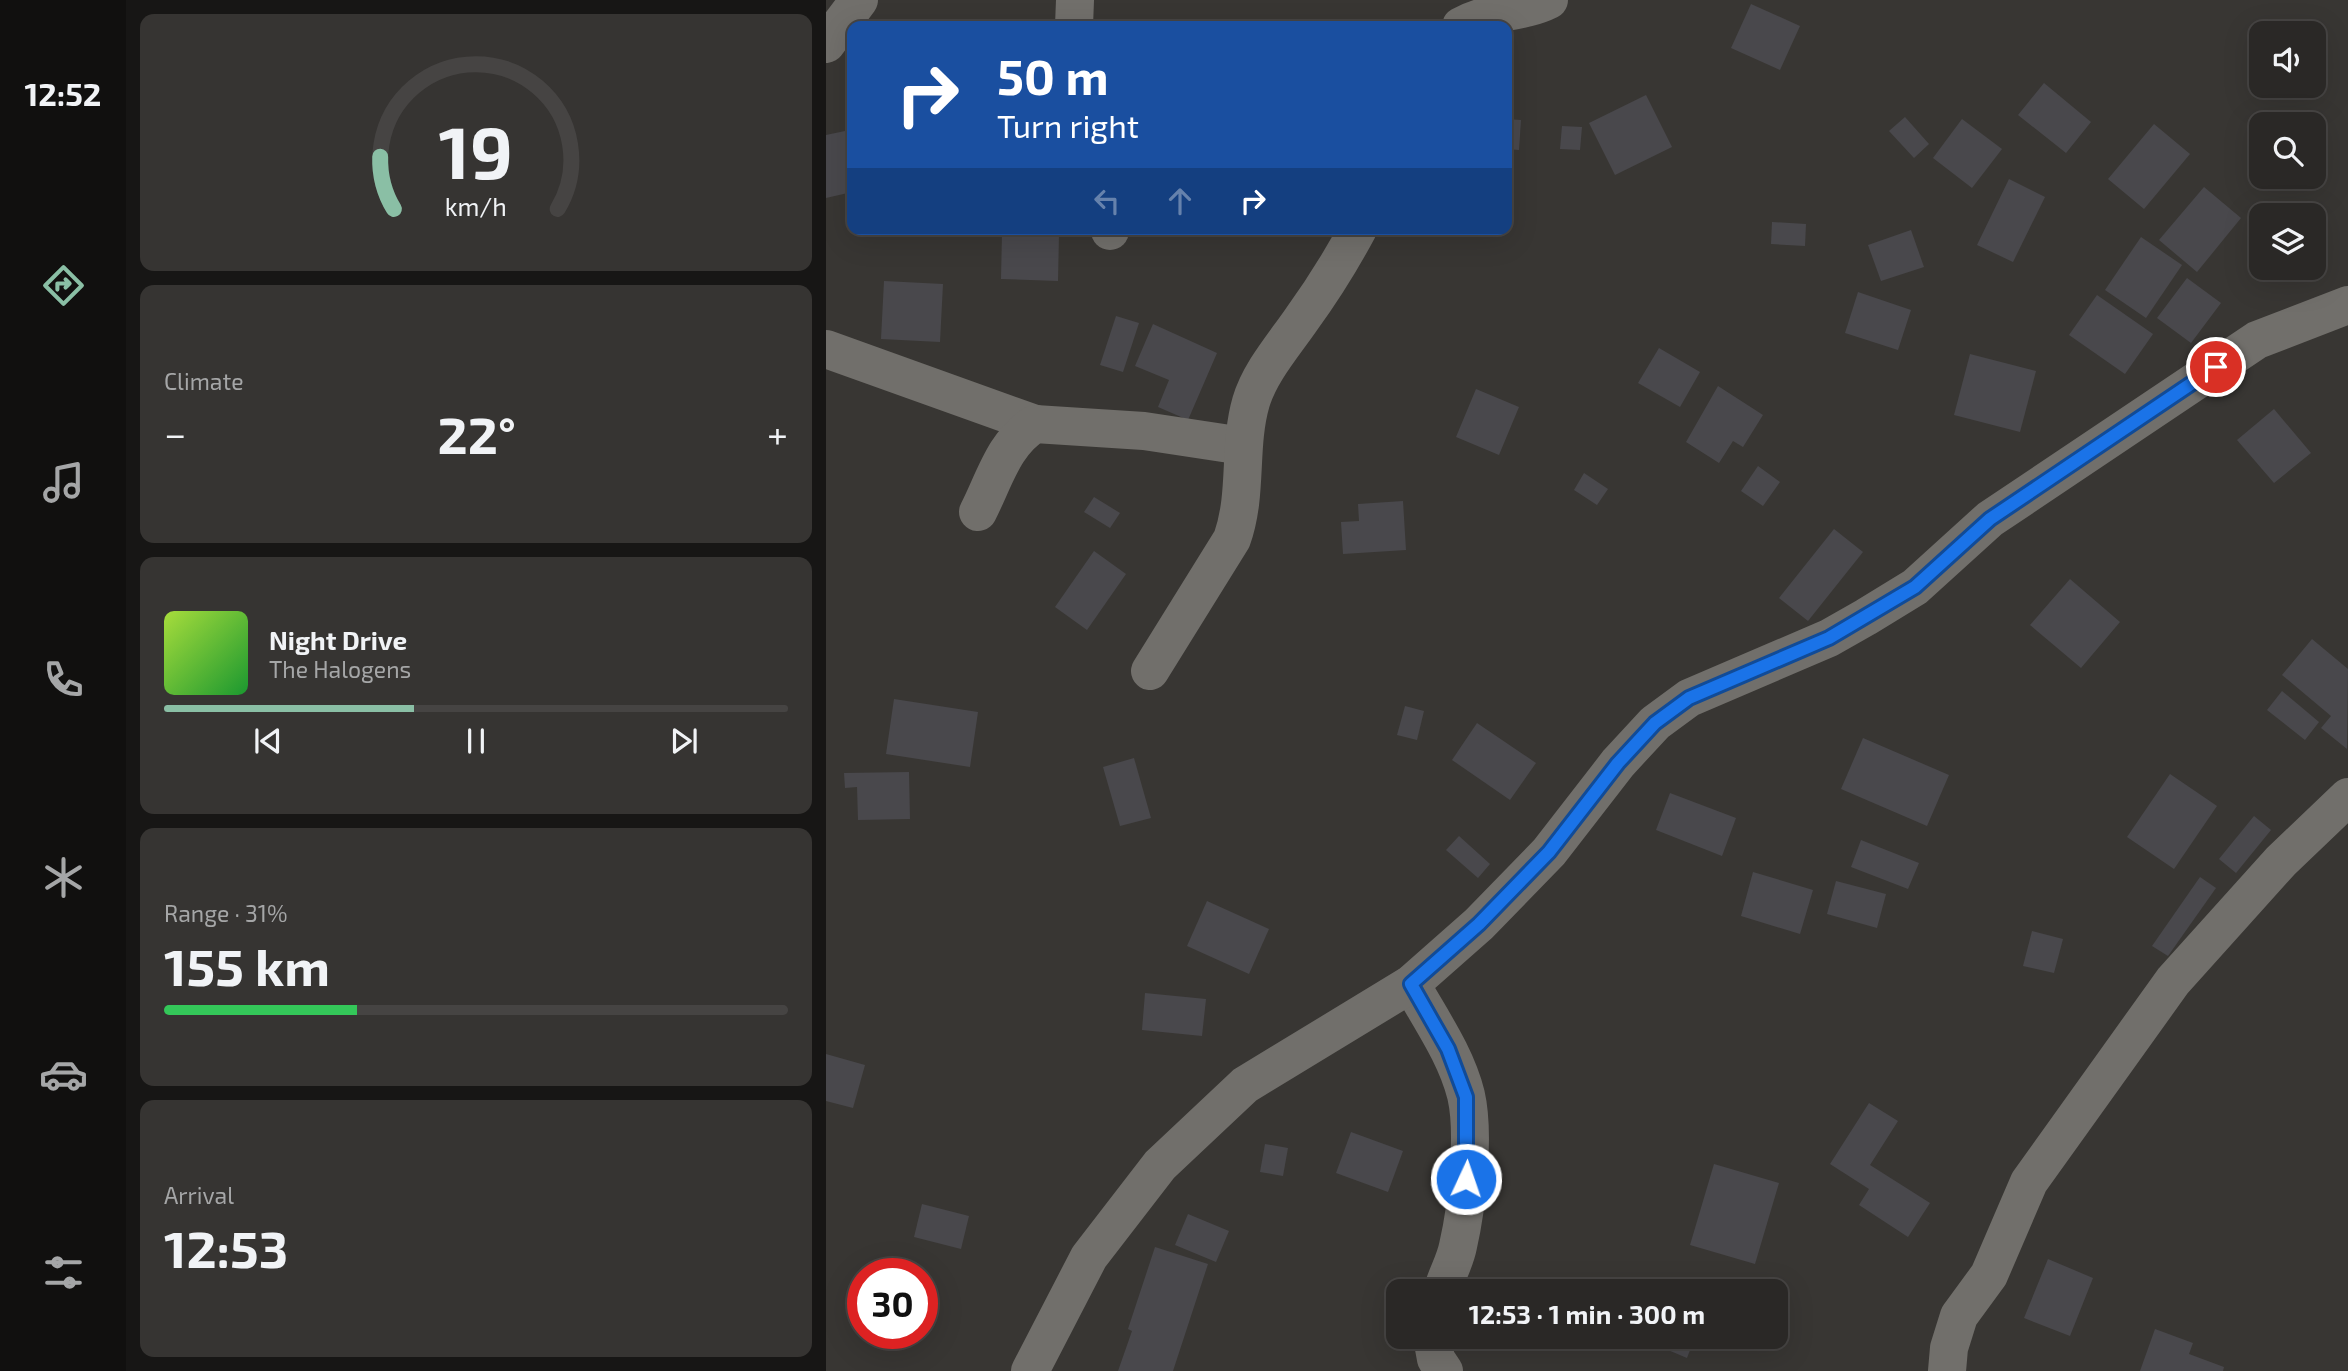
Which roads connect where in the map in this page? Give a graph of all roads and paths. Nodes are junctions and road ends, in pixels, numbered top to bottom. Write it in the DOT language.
graph roads {
  1 [pos="859,0"];
  2 [pos="1075,0"];
  3 [pos="1549,0"];
  4 [pos="1074,21"];
  5 [pos="1470,21"];
  6 [pos="826,44"];
  7 [pos="1355,235"];
  8 [pos="2348,305"];
  9 [pos="826,349"];
  10 [pos="1035,424"];
  11 [pos="1243,446"];
  12 [pos="978,512"];
  13 [pos="1150,671"];
  14 [pos="2348,797"];
  15 [pos="1411,984"];
  16 [pos="1447,1279"];
  17 [pos="1434,1349"];
  18 [pos="1030,1371"];
  19 [pos="1444,1371"];
  20 [pos="1947,1371"];
  1 -- 6 [label="street"];
  2 -- 4 [label="street"];
  3 -- 5 [label="street"];
  7 -- 11 [label="street"];
  8 -- 15 [label="street"];
  9 -- 10 [label="street"];
  10 -- 11 [label="street"];
  10 -- 12 [label="street"];
  11 -- 13 [label="street"];
  14 -- 20 [label="street"];
  15 -- 16 [label="street"];
  15 -- 18 [label="street"];
  17 -- 19 [label="street"];
}
